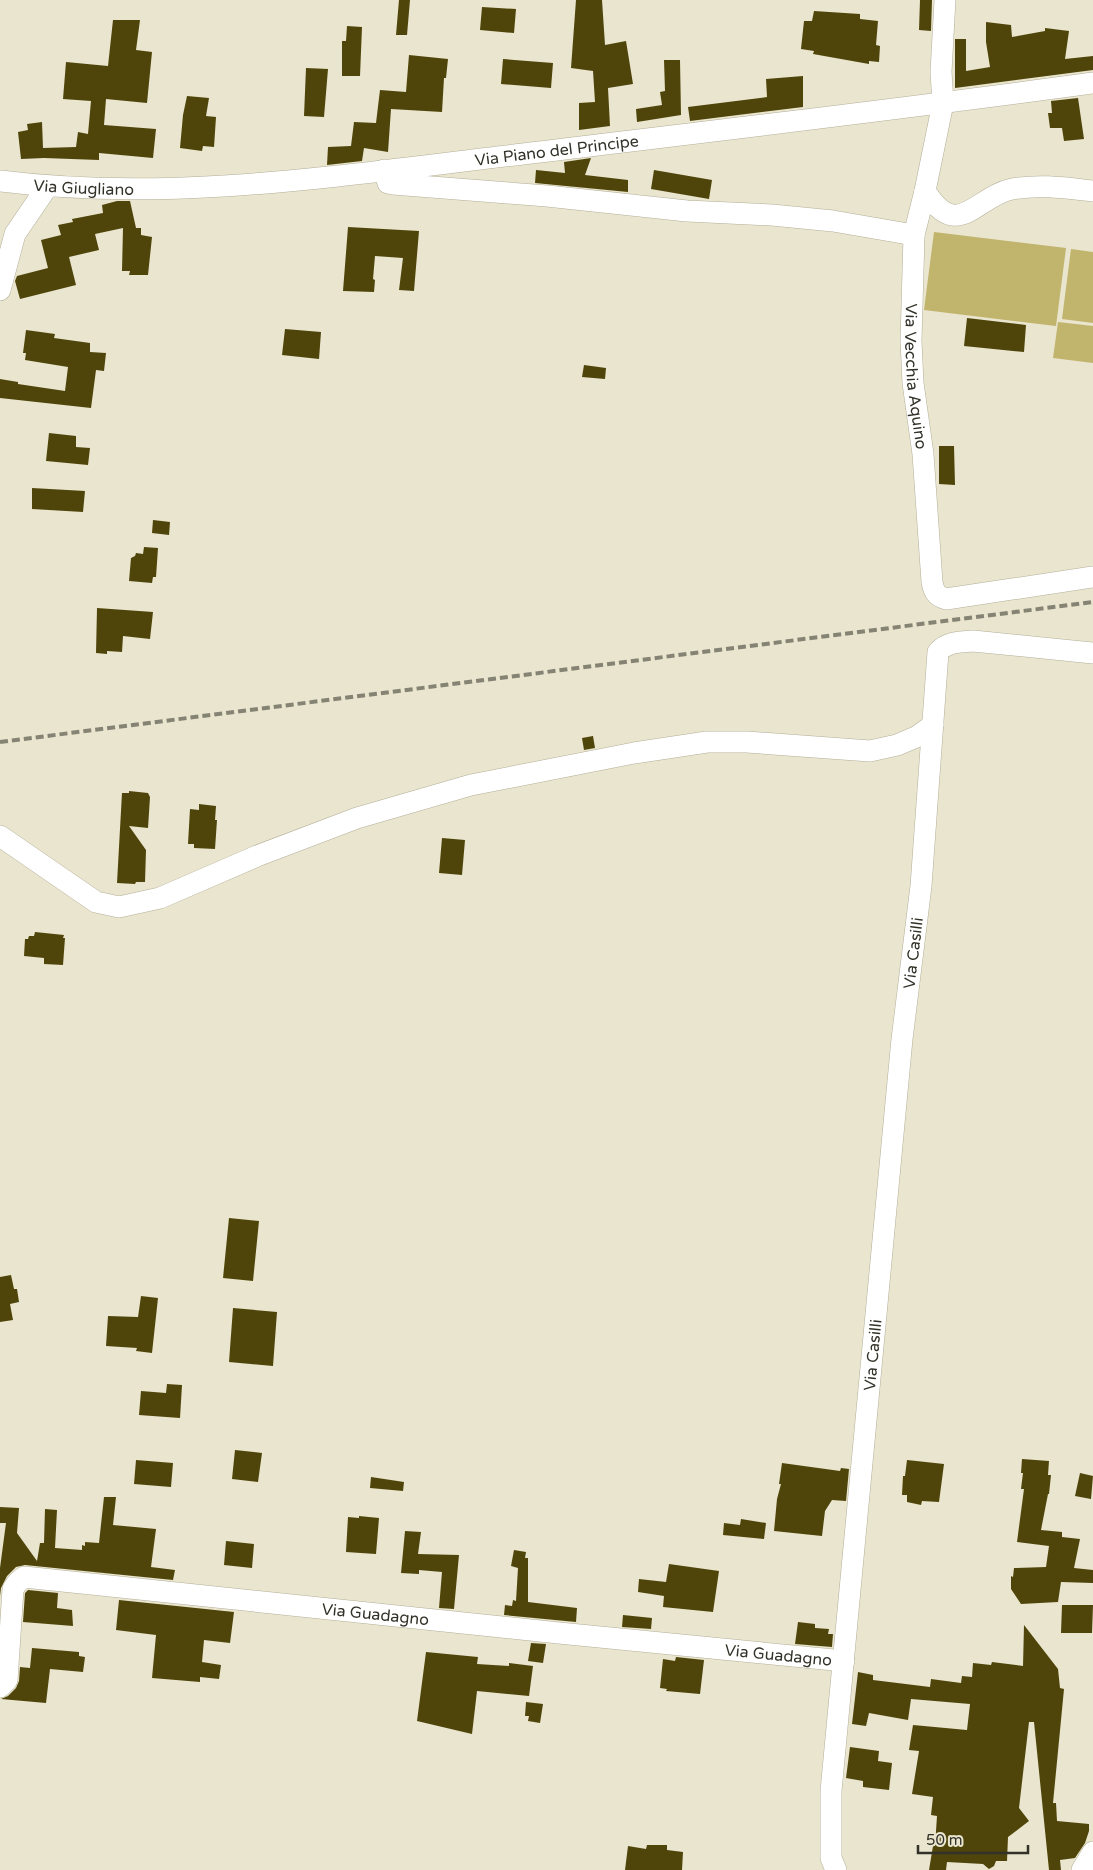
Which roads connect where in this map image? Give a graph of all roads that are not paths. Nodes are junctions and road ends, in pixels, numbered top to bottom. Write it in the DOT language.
graph roads {
  1 [pos="945,0"];
  2 [pos="1093,83"];
  3 [pos="943,103"];
  4 [pos="384,170"];
  5 [pos="0,181"];
  6 [pos="47,186"];
  7 [pos="168,189"];
  8 [pos="925,191"];
  9 [pos="1093,191"];
  10 [pos="914,235"];
  11 [pos="0,290"];
  12 [pos="1093,578"];
  13 [pos="1093,653"];
  14 [pos="934,725"];
  15 [pos="0,836"];
  16 [pos="844,1661"];
  17 [pos="0,1687"];
  18 [pos="1093,1852"];
  19 [pos="836,1870"];
  20 [pos="1082,1870"];
  1 -- 3 [label="street, Via Vecchia Aquino"];
  2 -- 3 [label="street, Via Piano del Principe"];
  3 -- 4 [label="street, Via Piano del Principe"];
  3 -- 8 [label="street, Via Vecchia Aquino"];
  4 -- 7 [label="street, Via Piano del Principe"];
  4 -- 10 [label="street"];
  5 -- 6 [label="street, Via Giugliano"];
  6 -- 7 [label="street, Via Giugliano"];
  6 -- 11 [label="street"];
  8 -- 9 [label="street"];
  8 -- 10 [label="street, Via Vecchia Aquino"];
  10 -- 12 [label="street, Via Vecchia Aquino"];
  13 -- 14 [label="street, Via Casilli"];
  14 -- 15 [label="street"];
  14 -- 16 [label="street, Via Casilli"];
  16 -- 17 [label="street, Via Guadagno"];
  16 -- 19 [label="street, Via Casilli"];
  18 -- 20 [label="street"];
}
